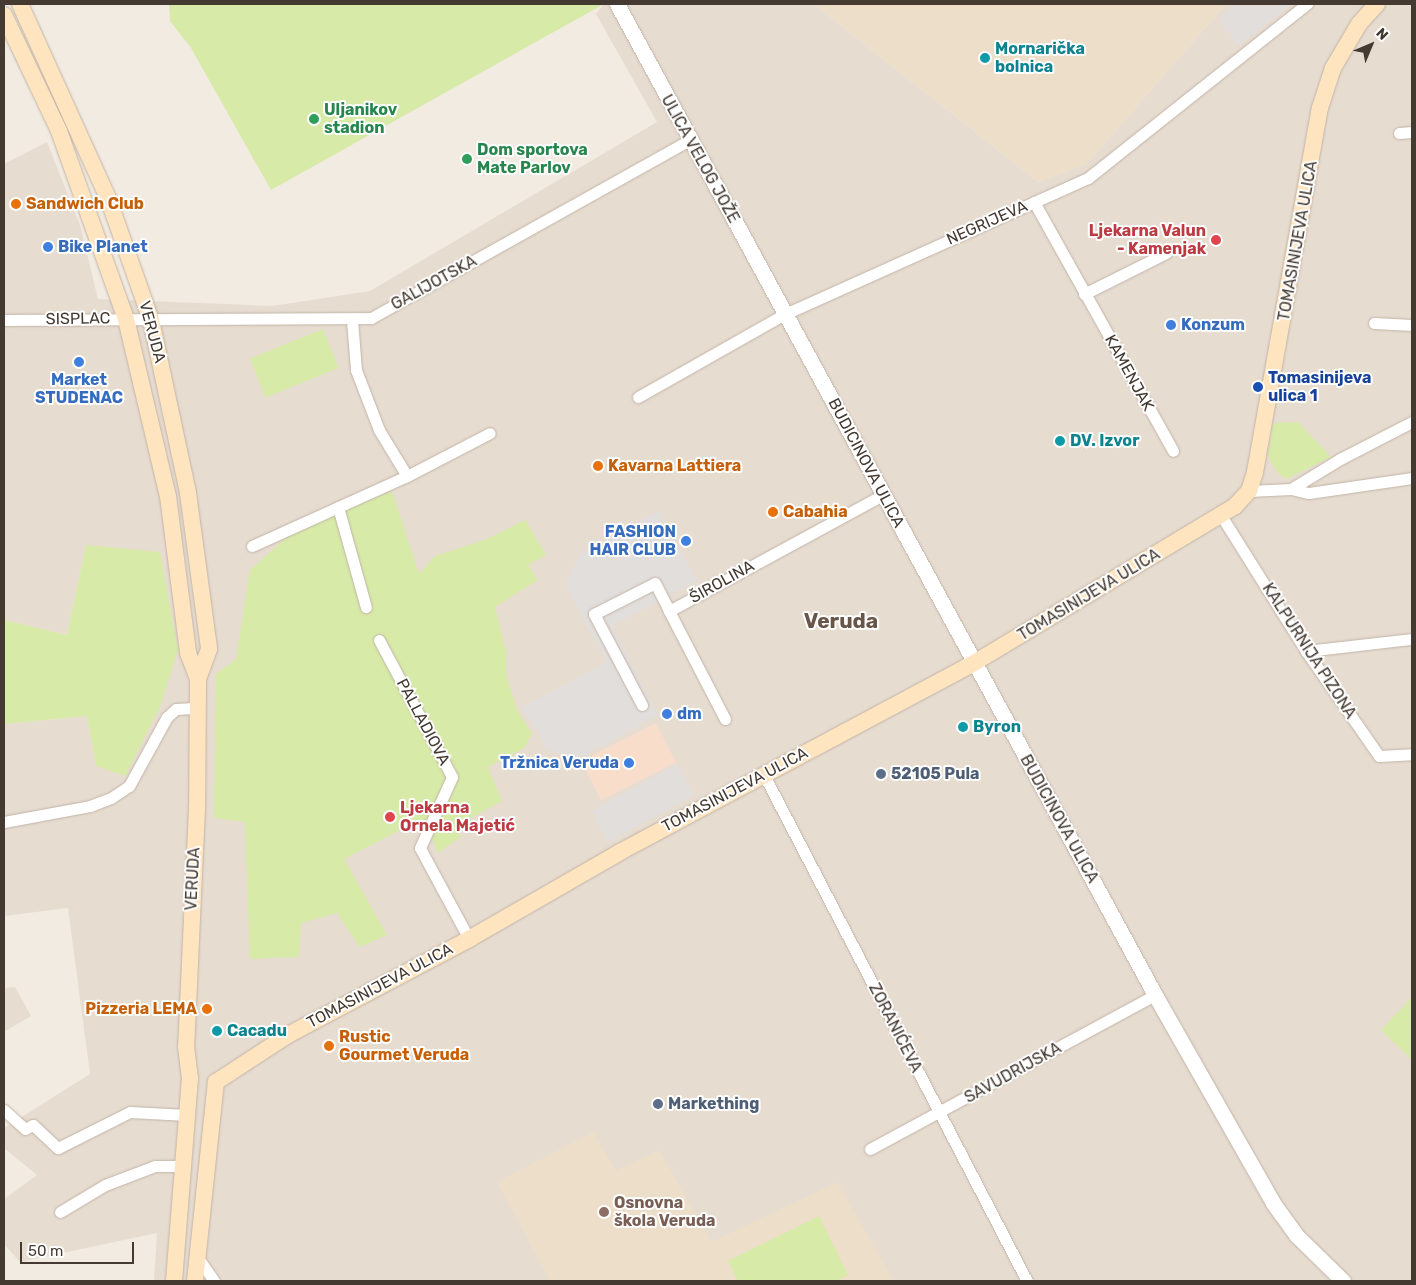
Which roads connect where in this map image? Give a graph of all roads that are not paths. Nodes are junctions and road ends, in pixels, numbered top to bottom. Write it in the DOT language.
graph roads {
  1 [pos="20,4"];
  2 [pos="617,4"];
  3 [pos="1307,4"];
  4 [pos="1377,4"];
  5 [pos="4,15"];
  6 [pos="1412,132"];
  7 [pos="1399,133"];
  8 [pos="689,140"];
  9 [pos="1034,202"];
  10 [pos="1166,253"];
  11 [pos="1084,294"];
  12 [pos="785,314"];
  13 [pos="126,319"];
  14 [pos="4,320"];
  15 [pos="151,320"];
  16 [pos="352,320"];
  17 [pos="1374,323"];
  18 [pos="1412,324"];
  19 [pos="638,397"];
  20 [pos="1412,422"];
  21 [pos="490,432"];
  22 [pos="1173,451"];
  23 [pos="407,476"];
  24 [pos="1412,478"];
  25 [pos="1291,490"];
  26 [pos="1249,491"];
  27 [pos="882,494"];
  28 [pos="338,506"];
  29 [pos="1222,517"];
  30 [pos="252,546"];
  31 [pos="366,607"];
  32 [pos="669,611"];
  33 [pos="1412,639"];
  34 [pos="379,640"];
  35 [pos="1306,650"];
  36 [pos="974,663"];
  37 [pos="198,679"];
  38 [pos="642,705"];
  39 [pos="198,708"];
  40 [pos="725,719"];
  41 [pos="1412,754"];
  42 [pos="764,775"];
  43 [pos="4,822"];
  44 [pos="469,939"];
  45 [pos="1155,995"];
  46 [pos="190,1078"];
  47 [pos="216,1082"];
  48 [pos="4,1110"];
  49 [pos="939,1113"];
  50 [pos="187,1115"];
  51 [pos="870,1149"];
  52 [pos="184,1166"];
  53 [pos="60,1212"];
  54 [pos="198,1258"];
  55 [pos="174,1281"];
  56 [pos="195,1281"];
  57 [pos="214,1281"];
  58 [pos="1027,1281"];
  59 [pos="1343,1281"];
  1 -- 15 [label="main road, VERUDA"];
  2 -- 8 [label="street, ULICA VELOG JOŽE"];
  3 -- 9 [label="street, NEGRIJEVA"];
  4 -- 26 [label="main road, TOMASINIJEVA ULICA"];
  5 -- 13 [label="main road, VERUDA"];
  6 -- 7 [label="street"];
  8 -- 12 [label="street, ULICA VELOG JOŽE"];
  8 -- 16 [label="street, GALIJOTSKA"];
  9 -- 11 [label="street, KAMENJAK"];
  9 -- 12 [label="street, NEGRIJEVA"];
  10 -- 11 [label="street"];
  11 -- 22 [label="street, KAMENJAK"];
  12 -- 19 [label="street, NEGRIJEVA"];
  12 -- 27 [label="street, BUDICINOVA ULICA"];
  13 -- 14 [label="street, SISPLAC"];
  13 -- 15 [label="street, SISPLAC"];
  13 -- 37 [label="main road, VERUDA"];
  15 -- 16 [label="street, GALIJOTSKA"];
  15 -- 37 [label="main road, VERUDA"];
  16 -- 23 [label="street"];
  17 -- 18 [label="street"];
  20 -- 25 [label="street"];
  21 -- 23 [label="street"];
  23 -- 28 [label="street"];
  24 -- 25 [label="street"];
  25 -- 26 [label="street"];
  26 -- 29 [label="main road, TOMASINIJEVA ULICA"];
  27 -- 32 [label="street, ŠIROLINA"];
  27 -- 36 [label="street, BUDICINOVA ULICA"];
  28 -- 30 [label="street"];
  28 -- 31 [label="street"];
  29 -- 35 [label="street, KALPURNIJA PIZONA"];
  29 -- 36 [label="main road, TOMASINIJEVA ULICA"];
  32 -- 38 [label="street"];
  32 -- 40 [label="street"];
  33 -- 35 [label="street"];
  34 -- 44 [label="street, PALLADIOVA"];
  35 -- 41 [label="street, KALPURNIJA PIZONA"];
  36 -- 42 [label="main road, TOMASINIJEVA ULICA"];
  36 -- 45 [label="street, BUDICINOVA ULICA"];
  37 -- 39 [label="main road, VERUDA"];
  39 -- 43 [label="street"];
  39 -- 46 [label="main road, VERUDA"];
  42 -- 44 [label="main road, TOMASINIJEVA ULICA"];
  42 -- 49 [label="street, ZORANIĆEVA"];
  44 -- 47 [label="main road, TOMASINIJEVA ULICA"];
  45 -- 49 [label="street, SAVUDRIJSKA"];
  45 -- 59 [label="street, BUDICINOVA ULICA"];
  46 -- 47 [label="main road"];
  46 -- 50 [label="main road, VERUDA"];
  47 -- 54 [label="main road"];
  48 -- 50 [label="street"];
  49 -- 51 [label="street, SAVUDRIJSKA"];
  49 -- 58 [label="street, ZORANIĆEVA"];
  50 -- 52 [label="main road, VERUDA"];
  52 -- 53 [label="street"];
  52 -- 55 [label="main road, VERUDA"];
  54 -- 56 [label="main road"];
  54 -- 57 [label="street"];
}
